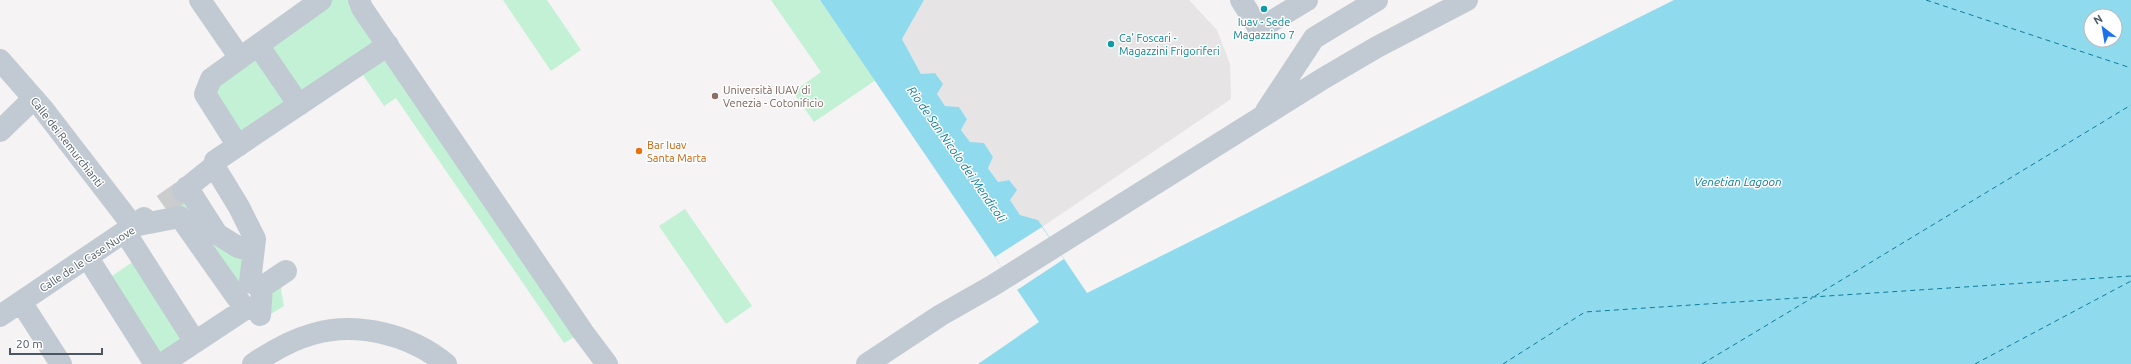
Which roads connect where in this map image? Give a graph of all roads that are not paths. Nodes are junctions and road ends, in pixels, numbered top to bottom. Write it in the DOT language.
graph roads {
  1 [pos="200,0"];
  2 [pos="320,0"];
  3 [pos="359,0"];
  4 [pos="1241,0"];
  5 [pos="1307,0"];
  6 [pos="1377,0"];
  7 [pos="1467,0"];
  8 [pos="258,45"];
  9 [pos="388,45"];
  10 [pos="240,58"];
  11 [pos="0,60"];
  12 [pos="33,99"];
  13 [pos="299,105"];
  14 [pos="1262,117"];
  15 [pos="0,131"];
  16 [pos="238,146"];
  17 [pos="214,166"];
  18 [pos="129,229"];
  19 [pos="253,251"];
  20 [pos="88,258"];
  21 [pos="286,271"];
  22 [pos="262,287"];
  23 [pos="21,302"];
  24 [pos="260,315"];
  25 [pos="0,316"];
  26 [pos="195,342"];
  27 [pos="61,364"];
  28 [pos="155,364"];
  29 [pos="162,364"];
  30 [pos="253,364"];
  31 [pos="446,364"];
  32 [pos="607,364"];
  33 [pos="867,364"];
  1 -- 10 [label="street"];
  2 -- 8 [label="street"];
  3 -- 9 [label="street"];
  4 -- 5 [label="street"];
  6 -- 14 [label="street"];
  7 -- 14 [label="street"];
  8 -- 10 [label="street"];
  8 -- 13 [label="street"];
  9 -- 13 [label="street"];
  9 -- 32 [label="street"];
  10 -- 16 [label="street"];
  11 -- 12 [label="street, Calle dei Remurchianti"];
  12 -- 15 [label="street"];
  12 -- 18 [label="street, Calle dei Remurchianti"];
  13 -- 16 [label="street"];
  14 -- 33 [label="street"];
  16 -- 17 [label="street"];
  17 -- 19 [label="street"];
  17 -- 19 [label="street"];
  18 -- 20 [label="street, Calle de le Case Nuove"];
  18 -- 26 [label="street, Calle dei Remurchianti"];
  18 -- 26 [label="street, Calle de le Case Nuove"];
  19 -- 22 [label="street"];
  20 -- 23 [label="street, Calle de le Case Nuove"];
  20 -- 28 [label="street"];
  21 -- 22 [label="street"];
  22 -- 24 [label="street"];
  23 -- 25 [label="street, Calle de le Case Nuove"];
  23 -- 27 [label="street"];
  26 -- 29 [label="street"];
  30 -- 31 [label="street"];
}
